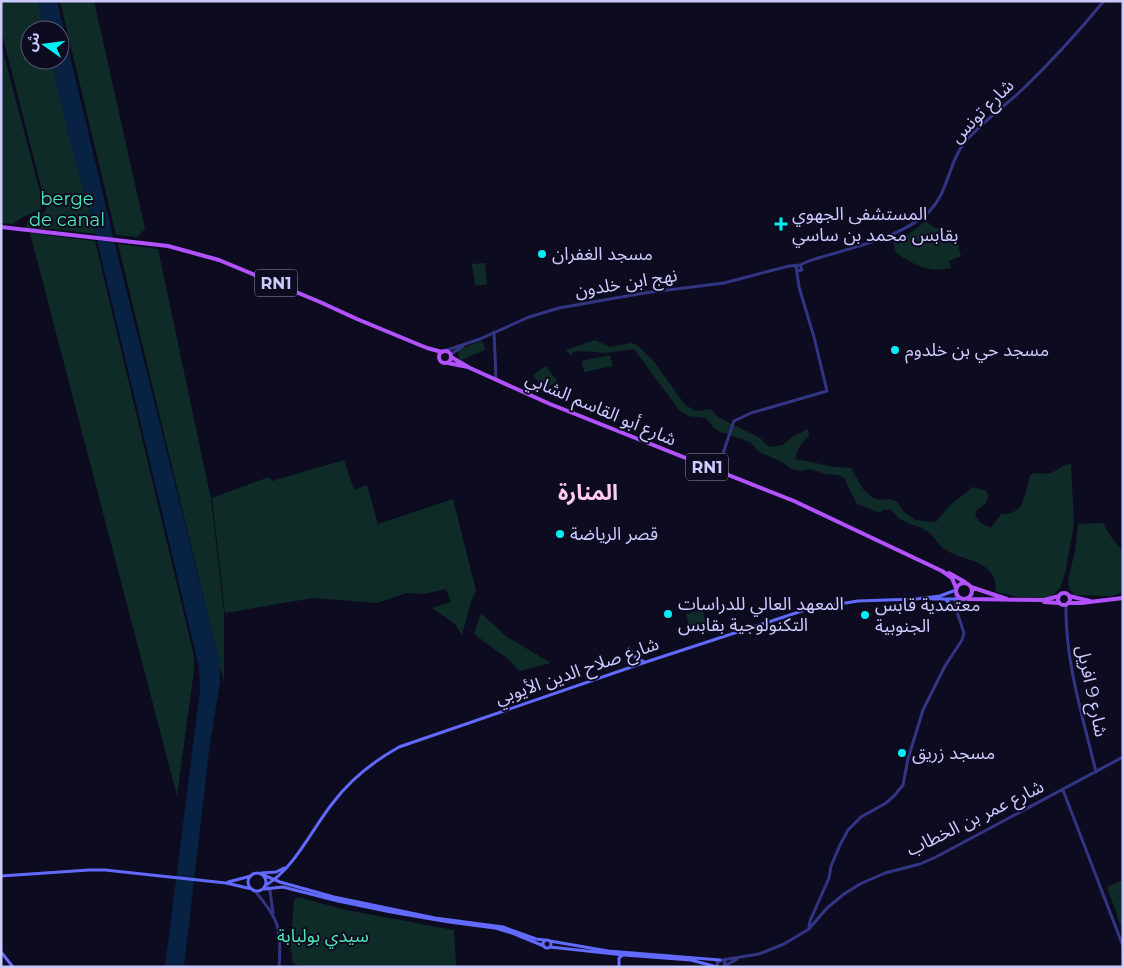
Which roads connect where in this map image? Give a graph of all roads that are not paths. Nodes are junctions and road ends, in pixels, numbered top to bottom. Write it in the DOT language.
graph roads {
  1 [pos="1104,1"];
  2 [pos="1,227"];
  3 [pos="798,266"];
  4 [pos="494,332"];
  5 [pos="466,344"];
  6 [pos="428,348"];
  7 [pos="443,352"];
  8 [pos="451,355"];
  9 [pos="439,357"];
  10 [pos="447,363"];
  11 [pos="470,368"];
  12 [pos="496,379"];
  13 [pos="718,471"];
  14 [pos="942,571"];
  15 [pos="966,583"];
  16 [pos="971,586"];
  17 [pos="956,590"];
  18 [pos="988,593"];
  19 [pos="1059,596"];
  20 [pos="1069,596"];
  21 [pos="927,598"];
  22 [pos="955,598"];
  23 [pos="1123,598"];
  24 [pos="944,599"];
  25 [pos="961,599"];
  26 [pos="968,599"];
  27 [pos="997,599"];
  28 [pos="1014,600"];
  29 [pos="1039,600"];
  30 [pos="1095,601"];
  31 [pos="1064,604"];
  32 [pos="956,610"];
  33 [pos="958,615"];
  34 [pos="629,649"];
  35 [pos="646,662"];
  36 [pos="1123,757"];
  37 [pos="1096,772"];
  38 [pos="1063,790"];
  39 [pos="287,866"];
  40 [pos="260,873"];
  41 [pos="1,876"];
  42 [pos="251,876"];
  43 [pos="274,880"];
  44 [pos="226,883"];
  45 [pos="266,887"];
  46 [pos="253,890"];
  47 [pos="274,914"];
  48 [pos="809,929"];
  49 [pos="545,940"];
  50 [pos="550,941"];
  51 [pos="544,946"];
  52 [pos="1123,946"];
  53 [pos="550,947"];
  54 [pos="1,952"];
  55 [pos="624,955"];
  56 [pos="738,958"];
  57 [pos="721,960"];
  58 [pos="618,965"];
  59 [pos="724,966"];
  60 [pos="13,967"];
  61 [pos="279,967"];
  62 [pos="718,967"];
  63 [pos="733,967"];
  1 -- 3 [label="street, شارع تونس"];
  2 -- 6 [label="main road, RN1"];
  3 -- 4 [label="street, نهج ابن خلدون"];
  3 -- 13 [label="street"];
  4 -- 5 [label="street, نهج ابن خلدون"];
  4 -- 12 [label="street"];
  5 -- 7 [label="street"];
  5 -- 8 [label="street"];
  6 -- 7 [label="main road, RN1"];
  6 -- 9 [label="main road, RN1"];
  7 -- 8 [label="main road, RN1"];
  7 -- 9 [label="main road"];
  8 -- 10 [label="main road"];
  8 -- 11 [label="main road, شارع أبو القاسم الشابي / RN1"];
  9 -- 10 [label="main road, RN1"];
  10 -- 11 [label="main road, شارع أبو القاسم الشابي / RN1"];
  11 -- 12 [label="main road, شارع أبو القاسم الشابي / RN1"];
  12 -- 13 [label="main road, شارع أبو القاسم الشابي / RN1"];
  13 -- 14 [label="main road, شارع أبو القاسم الشابي / RN1"];
  14 -- 15 [label="main road, شارع أبو القاسم الشابي / RN1"];
  14 -- 17 [label="main road, شارع أبو القاسم الشابي / RN1"];
  15 -- 16 [label="main road, RN1"];
  15 -- 17 [label="main road"];
  16 -- 18 [label="main road, RN1"];
  16 -- 26 [label="main road"];
  17 -- 21 [label="main road, شارع صلاح الدين الأيوبي"];
  17 -- 22 [label="street"];
  17 -- 25 [label="main road, RN1"];
  18 -- 27 [label="main road"];
  18 -- 28 [label="main road, RN1"];
  19 -- 20 [label="main road, RN1"];
  19 -- 29 [label="main road, RN1"];
  19 -- 31 [label="main road"];
  20 -- 30 [label="main road, RN1"];
  20 -- 31 [label="main road"];
  21 -- 24 [label="main road, شارع صلاح الدين الأيوبي"];
  21 -- 35 [label="main road, شارع صلاح الدين الأيوبي"];
  22 -- 24 [label="main road, شارع صلاح الدين الأيوبي"];
  22 -- 25 [label="main road, شارع صلاح الدين الأيوبي"];
  22 -- 32 [label="street"];
  23 -- 30 [label="main road, RN1"];
  24 -- 32 [label="main road"];
  25 -- 26 [label="main road, RN1"];
  25 -- 33 [label="street"];
  26 -- 27 [label="main road, RN1"];
  27 -- 28 [label="main road, RN1"];
  28 -- 29 [label="main road, RN1"];
  29 -- 31 [label="main road, RN1"];
  30 -- 31 [label="main road, RN1"];
  31 -- 37 [label="street, شارع 9 افريل"];
  32 -- 33 [label="street"];
  33 -- 48 [label="street"];
  34 -- 35 [label="main road"];
  35 -- 39 [label="main road, شارع صلاح الدين الأيوبي"];
  36 -- 37 [label="street, شارع عمر بن الخطاب"];
  37 -- 38 [label="street, شارع عمر بن الخطاب"];
  38 -- 48 [label="street, شارع عمر بن الخطاب"];
  38 -- 52 [label="street"];
  39 -- 40 [label="main road"];
  39 -- 43 [label="main road, شارع صلاح الدين الأيوبي"];
  40 -- 42 [label="main road"];
  40 -- 43 [label="main road"];
  40 -- 45 [label="main road"];
  41 -- 44 [label="main road"];
  42 -- 44 [label="main road"];
  42 -- 46 [label="main road"];
  43 -- 45 [label="main road, شارع صلاح الدين الأيوبي"];
  43 -- 49 [label="main road"];
  44 -- 46 [label="main road"];
  45 -- 46 [label="main road"];
  45 -- 47 [label="street"];
  45 -- 51 [label="main road"];
  46 -- 47 [label="street"];
  47 -- 61 [label="street"];
  48 -- 56 [label="street, شارع عمر بن الخطاب"];
  49 -- 50 [label="main road"];
  49 -- 51 [label="main road"];
  50 -- 53 [label="main road"];
  50 -- 57 [label="main road"];
  51 -- 53 [label="main road"];
  53 -- 55 [label="main road"];
  54 -- 60 [label="main road"];
  55 -- 58 [label="main road"];
  55 -- 62 [label="main road"];
  56 -- 57 [label="street"];
  56 -- 59 [label="street"];
  57 -- 59 [label="street"];
  57 -- 62 [label="street"];
  59 -- 63 [label="street"];
}
